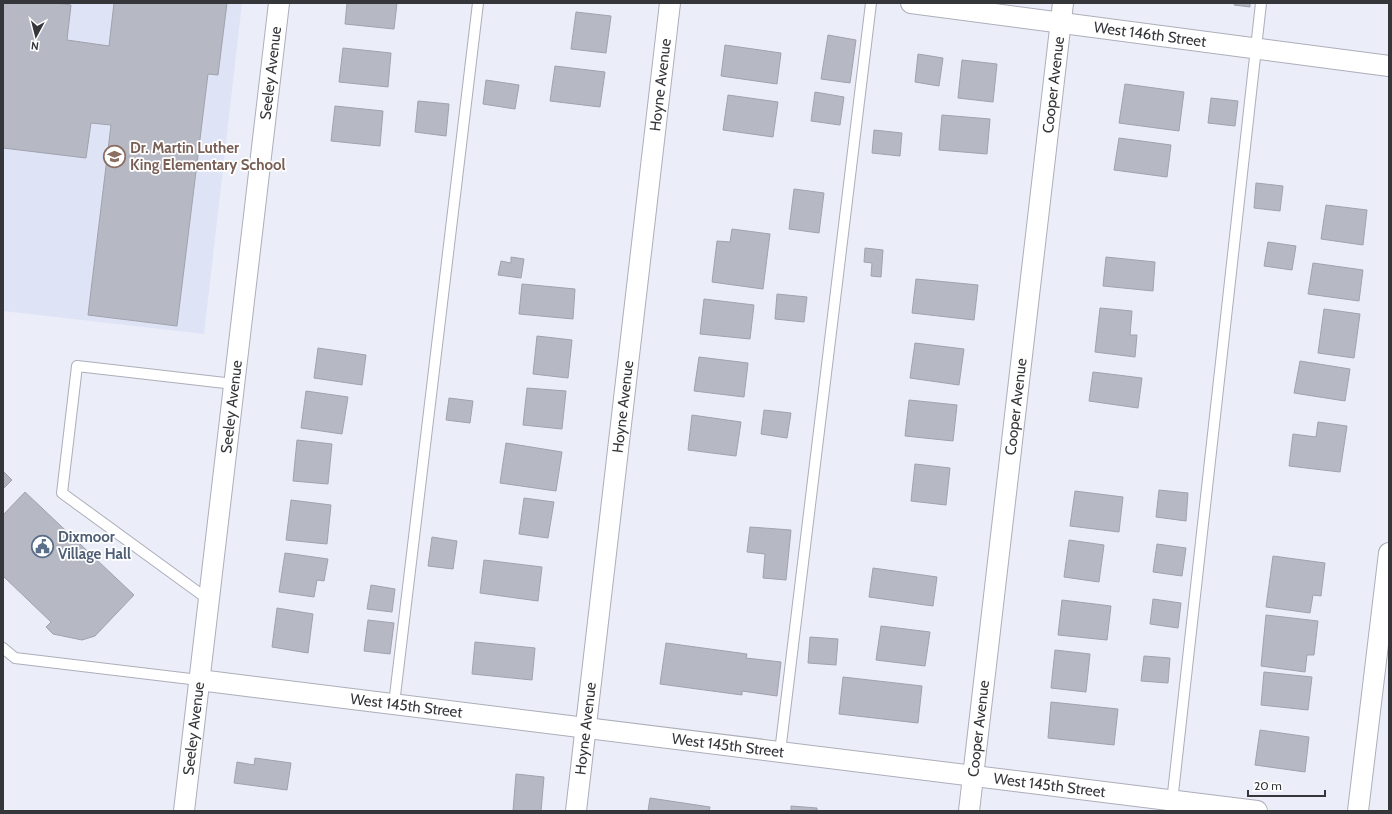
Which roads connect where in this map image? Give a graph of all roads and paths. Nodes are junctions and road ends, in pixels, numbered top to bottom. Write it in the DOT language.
graph roads {
  1 [pos="279,3"];
  2 [pos="478,3"];
  3 [pos="670,3"];
  4 [pos="871,3"];
  5 [pos="911,3"];
  6 [pos="1063,3"];
  7 [pos="1261,3"];
  8 [pos="1061,23"];
  9 [pos="1256,48"];
  10 [pos="1389,66"];
  11 [pos="234,384"];
  12 [pos="1389,553"];
  13 [pos="209,600"];
  14 [pos="3,648"];
  15 [pos="199,680"];
  16 [pos="394,704"];
  17 [pos="586,728"];
  18 [pos="780,752"];
  19 [pos="973,776"];
  20 [pos="1171,806"];
  21 [pos="184,811"];
  22 [pos="576,811"];
  23 [pos="969,811"];
  24 [pos="1257,811"];
  25 [pos="1358,811"];
  1 -- 11 [label="street, Seeley Avenue"];
  2 -- 16 [label="lane"];
  3 -- 17 [label="street, Hoyne Avenue"];
  4 -- 18 [label="lane"];
  5 -- 8 [label="street, West 146th Street"];
  6 -- 8 [label="street, Cooper Avenue"];
  7 -- 9 [label="lane"];
  8 -- 9 [label="street, West 146th Street"];
  8 -- 19 [label="street, Cooper Avenue"];
  9 -- 10 [label="street, West 146th Street"];
  9 -- 20 [label="lane"];
  11 -- 13 [label="street, Seeley Avenue"];
  11 -- 13 [label="lane"];
  12 -- 25 [label="street"];
  13 -- 15 [label="street, Seeley Avenue"];
  14 -- 15 [label="lane"];
  15 -- 16 [label="street, West 145th Street"];
  15 -- 21 [label="street, Seeley Avenue"];
  16 -- 17 [label="street, West 145th Street"];
  17 -- 18 [label="street, West 145th Street"];
  17 -- 22 [label="street, Hoyne Avenue"];
  18 -- 19 [label="street, West 145th Street"];
  19 -- 20 [label="street, West 145th Street"];
  19 -- 23 [label="street, Cooper Avenue"];
  20 -- 24 [label="street, West 145th Street"];
}
